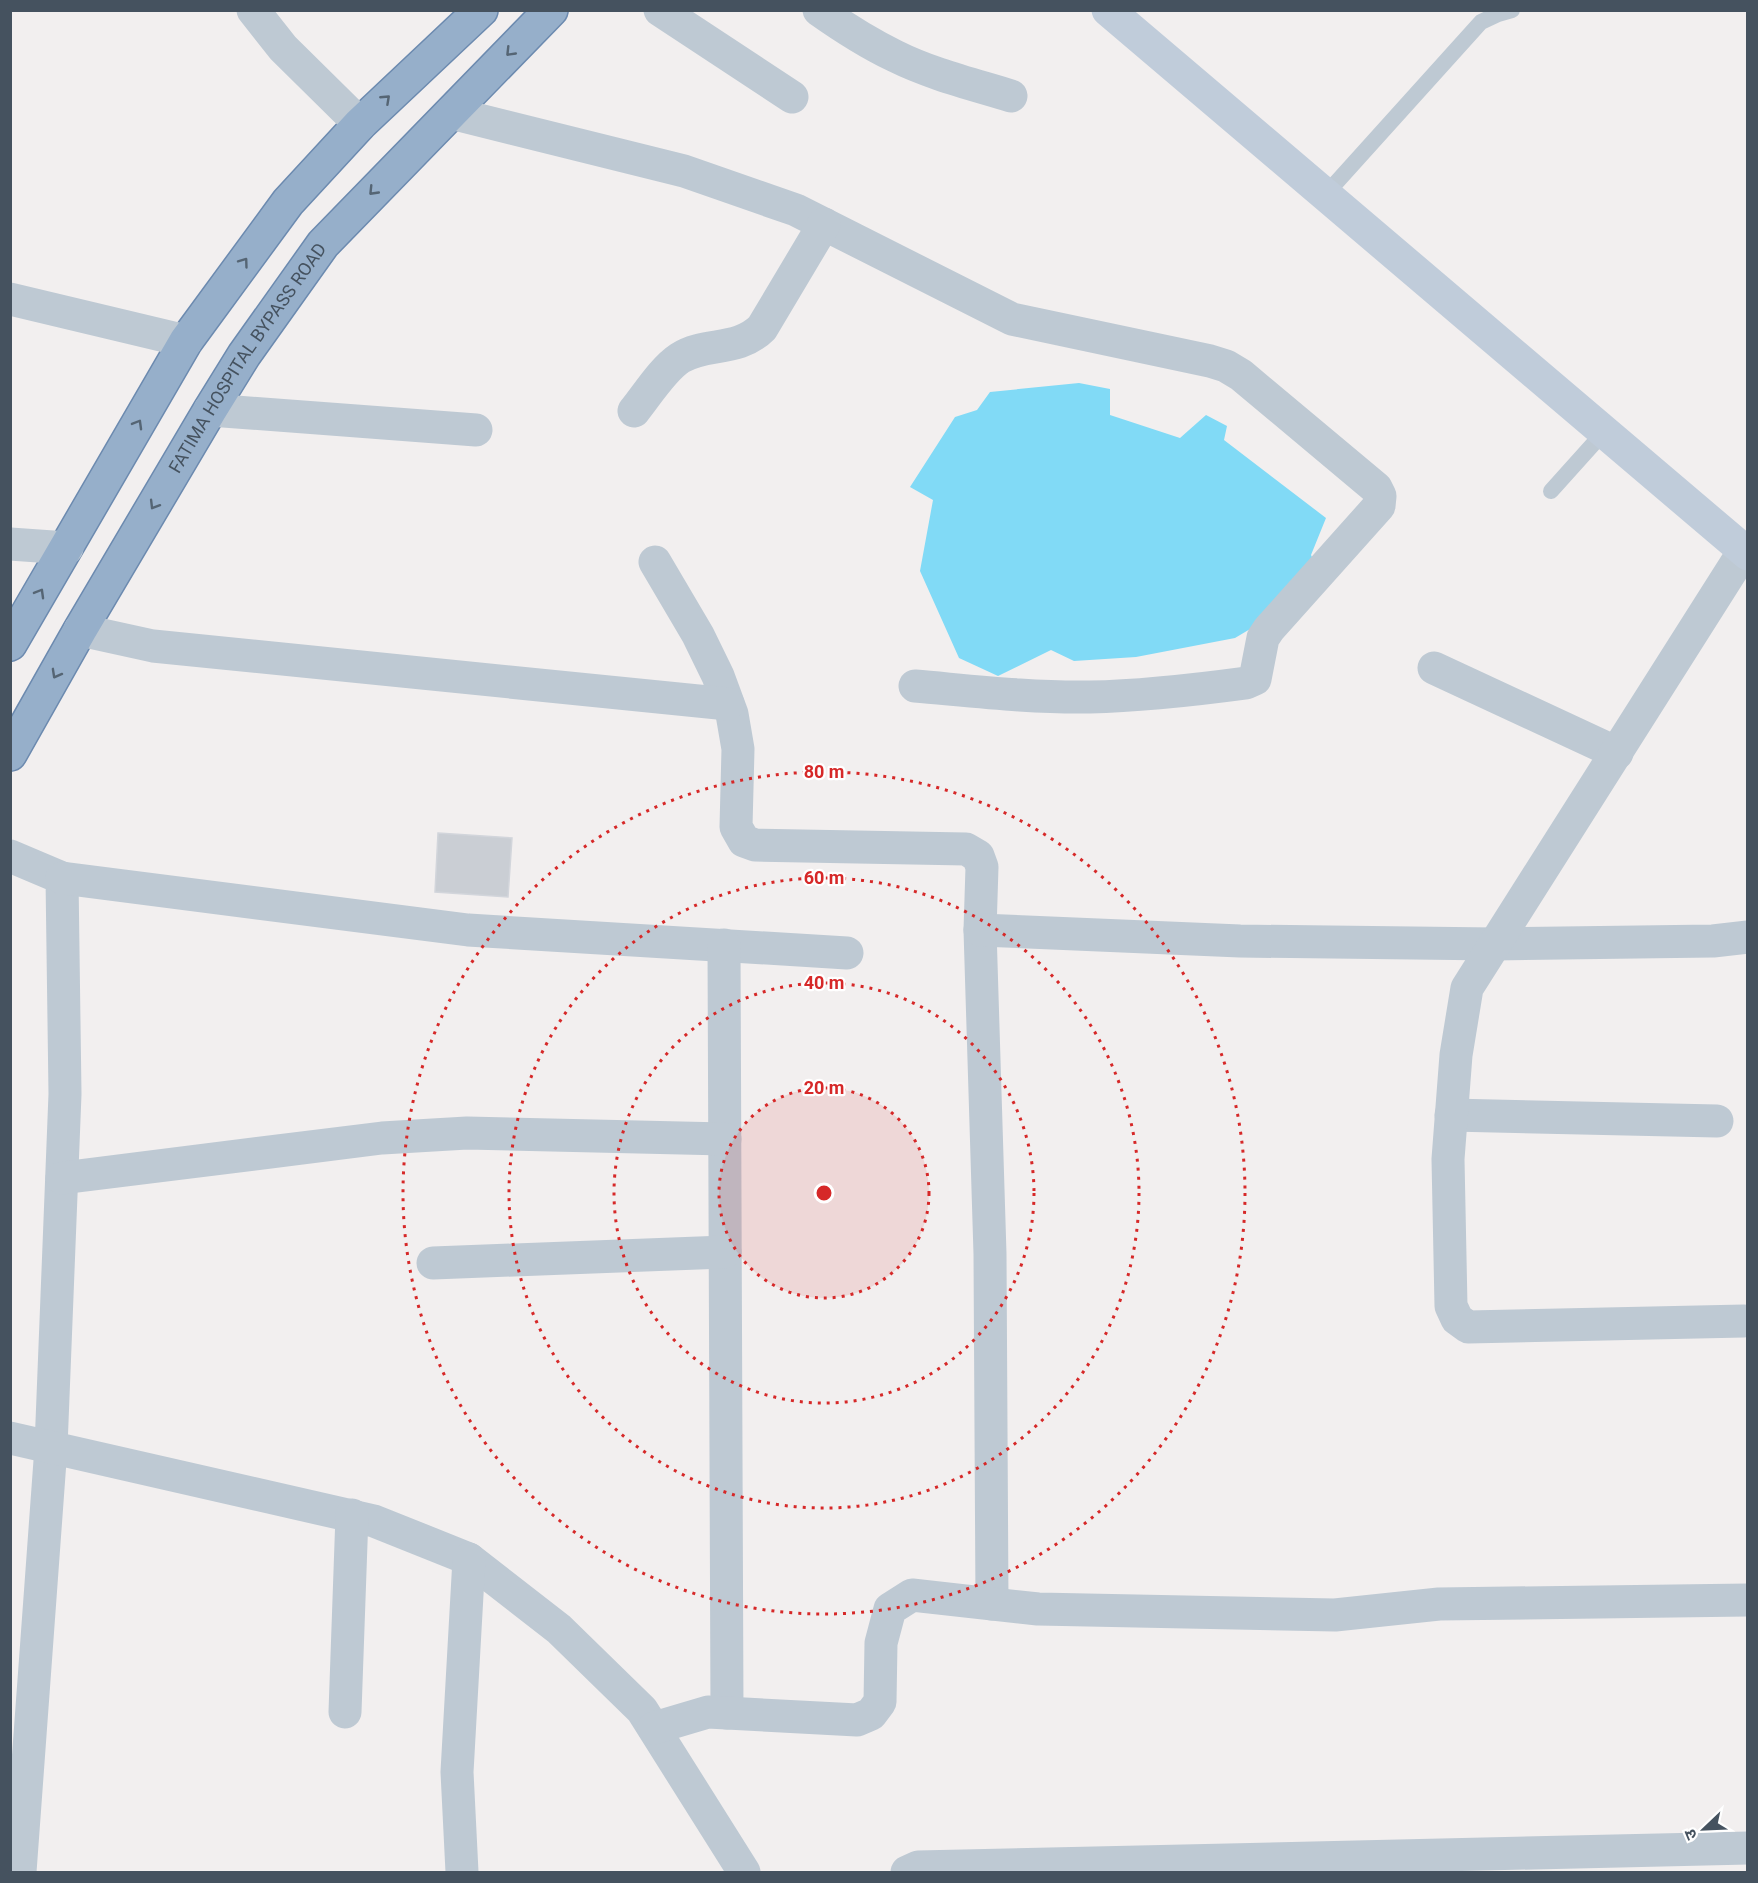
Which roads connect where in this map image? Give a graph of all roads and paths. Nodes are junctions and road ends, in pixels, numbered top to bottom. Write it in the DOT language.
graph roads {
  1 [pos="482,10"];
  2 [pos="551,10"];
  3 [pos="660,10"];
  4 [pos="819,10"];
  5 [pos="1108,10"];
  6 [pos="1512,10"];
  7 [pos="262,16"];
  8 [pos="1011,96"];
  9 [pos="792,97"];
  10 [pos="451,112"];
  11 [pos="360,124"];
  12 [pos="1325,195"];
  13 [pos="824,224"];
  14 [pos="10,299"];
  15 [pos="186,341"];
  16 [pos="210,410"];
  17 [pos="634,411"];
  18 [pos="476,430"];
  19 [pos="1604,432"];
  20 [pos="1551,491"];
  21 [pos="10,544"];
  22 [pos="67,548"];
  23 [pos="1746,553"];
  24 [pos="655,562"];
  25 [pos="80,630"];
  26 [pos="10,644"];
  27 [pos="1434,668"];
  28 [pos="915,686"];
  29 [pos="728,704"];
  30 [pos="1617,753"];
  31 [pos="10,754"];
  32 [pos="10,856"];
  33 [pos="62,878"];
  34 [pos="980,930"];
  35 [pos="1748,937"];
  36 [pos="1495,944"];
  37 [pos="724,945"];
  38 [pos="847,953"];
  39 [pos="1451,1115"];
  40 [pos="1717,1121"];
  41 [pos="725,1139"];
  42 [pos="62,1178"];
  43 [pos="725,1252"];
  44 [pos="433,1263"];
  45 [pos="1744,1321"];
  46 [pos="10,1438"];
  47 [pos="51,1447"];
  48 [pos="352,1515"];
  49 [pos="469,1559"];
  50 [pos="1748,1600"];
  51 [pos="992,1604"];
  52 [pos="345,1712"];
  53 [pos="727,1713"];
  54 [pos="654,1728"];
  55 [pos="1748,1848"];
  56 [pos="1642,1861"];
  57 [pos="1378,1864"];
  58 [pos="20,1872"];
  59 [pos="462,1872"];
  60 [pos="744,1872"];
  61 [pos="907,1872"];
  11 -- 1 [label="highway, one-way"];
  2 -- 10 [label="highway, FATIMA HOSPITAL BYPASS ROAD, one-way"];
  3 -- 9 [label="street"];
  4 -- 8 [label="street"];
  5 -- 12 [label="main road"];
  6 -- 12 [label="lane"];
  7 -- 11 [label="street"];
  10 -- 13 [label="street"];
  10 -- 16 [label="highway, FATIMA HOSPITAL BYPASS ROAD, one-way"];
  15 -- 11 [label="highway, one-way"];
  12 -- 19 [label="main road"];
  13 -- 17 [label="street"];
  13 -- 28 [label="street"];
  14 -- 15 [label="street"];
  22 -- 15 [label="highway, one-way"];
  16 -- 18 [label="street"];
  16 -- 25 [label="highway, FATIMA HOSPITAL BYPASS ROAD, one-way"];
  19 -- 20 [label="lane"];
  19 -- 23 [label="main road"];
  21 -- 22 [label="street"];
  26 -- 22 [label="highway, one-way"];
  23 -- 30 [label="street"];
  24 -- 29 [label="street"];
  25 -- 29 [label="street"];
  25 -- 31 [label="highway, FATIMA HOSPITAL BYPASS ROAD, one-way"];
  27 -- 30 [label="street"];
  29 -- 34 [label="street"];
  30 -- 36 [label="street"];
  32 -- 33 [label="street"];
  33 -- 37 [label="street"];
  33 -- 42 [label="street"];
  34 -- 36 [label="street"];
  34 -- 51 [label="street"];
  35 -- 36 [label="street"];
  36 -- 39 [label="street"];
  37 -- 38 [label="street"];
  37 -- 41 [label="street"];
  39 -- 40 [label="street"];
  39 -- 45 [label="street"];
  41 -- 42 [label="street"];
  41 -- 43 [label="street"];
  42 -- 47 [label="street"];
  43 -- 44 [label="street"];
  43 -- 53 [label="street"];
  46 -- 47 [label="street"];
  47 -- 48 [label="street"];
  47 -- 58 [label="street"];
  48 -- 49 [label="street"];
  48 -- 52 [label="street"];
  49 -- 54 [label="street"];
  49 -- 59 [label="street"];
  50 -- 51 [label="street"];
  51 -- 53 [label="street"];
  53 -- 54 [label="street"];
  54 -- 60 [label="street"];
  55 -- 56 [label="street"];
  56 -- 57 [label="street"];
  57 -- 61 [label="street"];
}
